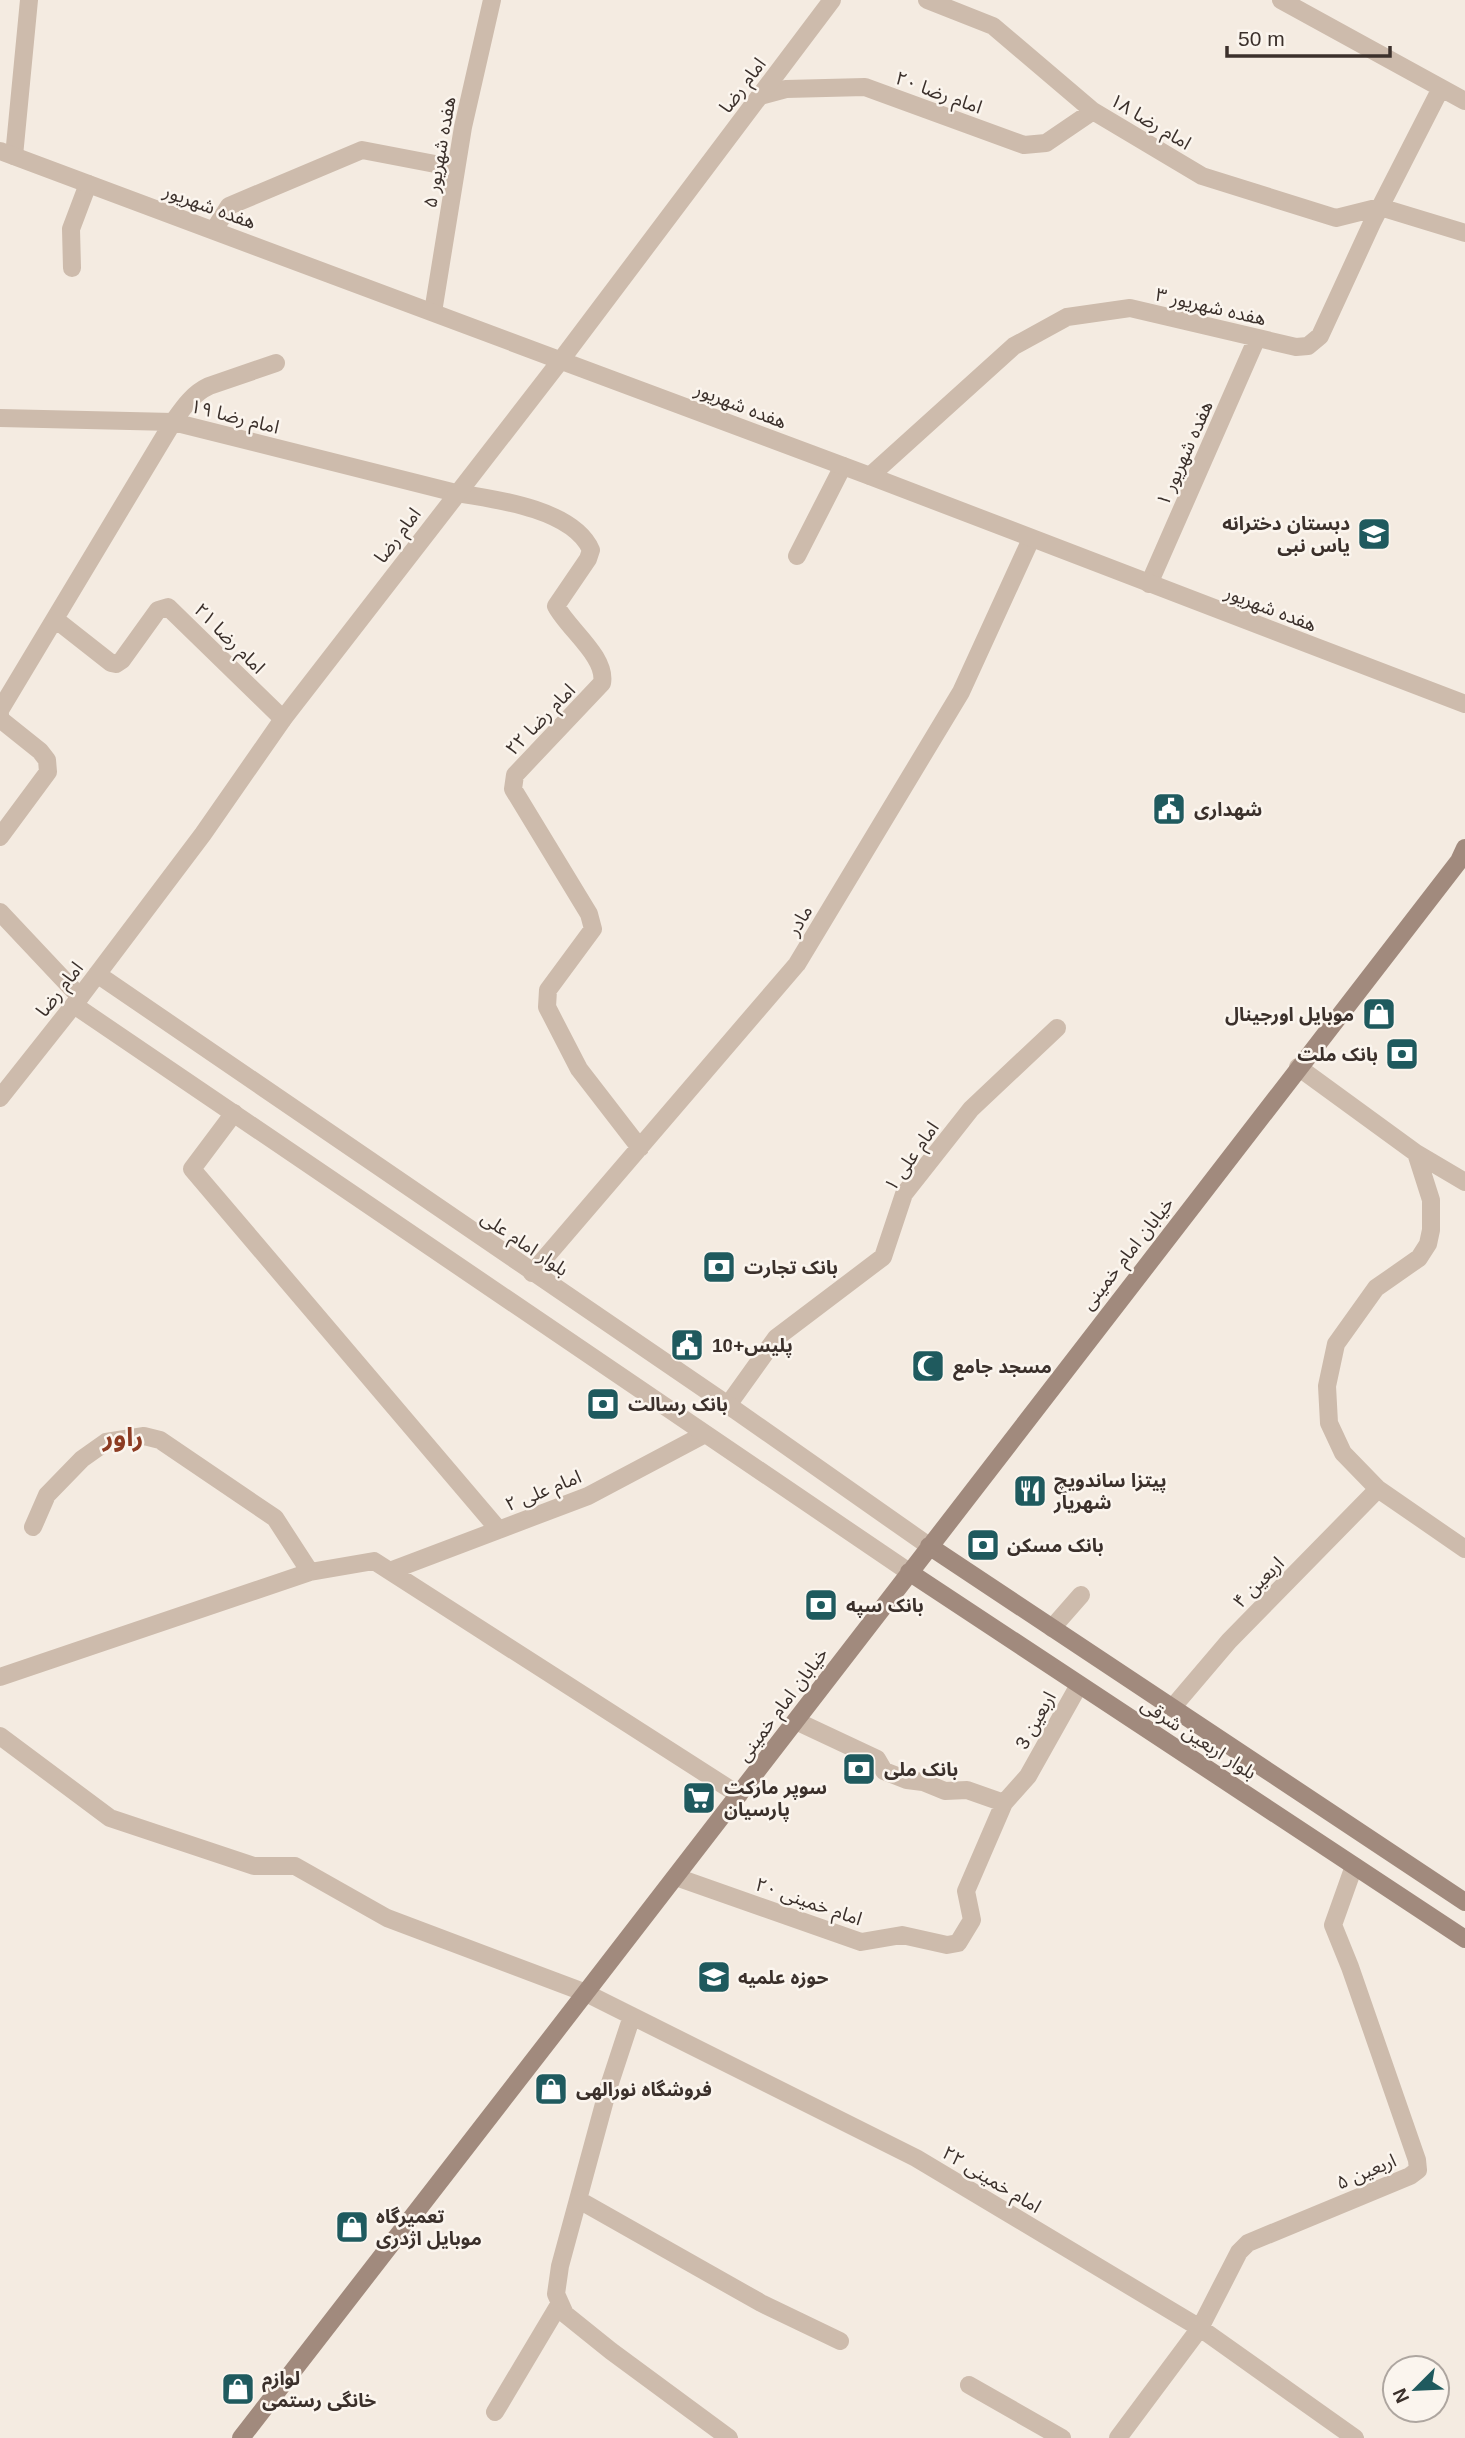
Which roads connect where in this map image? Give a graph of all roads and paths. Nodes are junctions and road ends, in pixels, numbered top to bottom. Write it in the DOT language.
graph roads {
  1 [pos="29,0"];
  2 [pos="492,0"];
  3 [pos="832,0"];
  4 [pos="928,0"];
  5 [pos="1281,0"];
  6 [pos="1441,88"];
  7 [pos="760,96"];
  8 [pos="1465,101"];
  9 [pos="1093,111"];
  10 [pos="7,153"];
  11 [pos="456,168"];
  12 [pos="88,184"];
  13 [pos="1380,207"];
  14 [pos="214,230"];
  15 [pos="1465,233"];
  16 [pos="72,268"];
  17 [pos="433,312"];
  18 [pos="1257,338"];
  19 [pos="561,360"];
  20 [pos="276,363"];
  21 [pos="0,418"];
  22 [pos="173,422"];
  23 [pos="843,466"];
  24 [pos="870,476"];
  25 [pos="456,493"];
  26 [pos="1031,539"];
  27 [pos="797,556"];
  28 [pos="1149,584"];
  29 [pos="55,618"];
  30 [pos="1465,704"];
  31 [pos="0,712"];
  32 [pos="283,719"];
  33 [pos="0,837"];
  34 [pos="1463,855"];
  35 [pos="0,912"];
  36 [pos="97,974"];
  37 [pos="77,1001"];
  38 [pos="1057,1028"];
  39 [pos="1298,1067"];
  40 [pos="0,1098"];
  41 [pos="234,1113"];
  42 [pos="639,1148"];
  43 [pos="1416,1153"];
  44 [pos="1465,1182"];
  45 [pos="532,1273"];
  46 [pos="728,1405"];
  47 [pos="705,1434"];
  48 [pos="1378,1489"];
  49 [pos="33,1527"];
  50 [pos="499,1530"];
  51 [pos="929,1546"];
  52 [pos="1465,1549"];
  53 [pos="390,1571"];
  54 [pos="310,1572"];
  55 [pos="909,1572"];
  56 [pos="1081,1595"];
  57 [pos="1052,1628"];
  58 [pos="0,1677"];
  59 [pos="1079,1685"];
  60 [pos="1172,1708"];
  61 [pos="796,1721"];
  62 [pos="0,1736"];
  63 [pos="739,1795"];
  64 [pos="1004,1803"];
  65 [pos="1354,1866"];
  66 [pos="676,1877"];
  67 [pos="966,1891"];
  68 [pos="1465,1902"];
  69 [pos="1465,1939"];
  70 [pos="586,1993"];
  71 [pos="632,2016"];
  72 [pos="579,2200"];
  73 [pos="560,2303"];
  74 [pos="1200,2328"];
  75 [pos="840,2341"];
  76 [pos="969,2385"];
  77 [pos="495,2412"];
  78 [pos="241,2438"];
  79 [pos="729,2438"];
  80 [pos="1062,2438"];
  81 [pos="1118,2438"];
  82 [pos="1354,2438"];
  1 -- 10 [label="street"];
  2 -- 11 [label="street, هفده شهریور ۵"];
  3 -- 7 [label="street, امام رضا"];
  4 -- 9 [label="street, امام رضا ۱۸"];
  5 -- 6 [label="street"];
  6 -- 8 [label="street"];
  6 -- 13 [label="street, هفده شهریور ۳"];
  7 -- 9 [label="street, امام رضا ۲۰"];
  7 -- 19 [label="street, امام رضا"];
  9 -- 13 [label="street, امام رضا ۱۸"];
  10 -- 12 [label="street, هفده شهریور"];
  11 -- 14 [label="street"];
  11 -- 17 [label="street, هفده شهریور ۵"];
  12 -- 14 [label="street, هفده شهریور"];
  12 -- 16 [label="street"];
  13 -- 15 [label="street"];
  13 -- 18 [label="street, هفده شهریور ۳"];
  14 -- 17 [label="street, هفده شهریور"];
  17 -- 19 [label="street, هفده شهریور"];
  18 -- 24 [label="street, هفده شهریور ۳"];
  18 -- 28 [label="street, هفده شهریور ۱"];
  19 -- 23 [label="street, هفده شهریور"];
  19 -- 25 [label="street, امام رضا"];
  20 -- 22 [label="street"];
  21 -- 22 [label="street, امام رضا ۱۹"];
  22 -- 25 [label="street, امام رضا ۱۹"];
  22 -- 29 [label="street"];
  23 -- 24 [label="street, هفده شهریور"];
  23 -- 27 [label="street"];
  24 -- 26 [label="street, هفده شهریور"];
  25 -- 32 [label="street, امام رضا"];
  25 -- 42 [label="street, امام رضا ۲۲"];
  26 -- 28 [label="street, هفده شهریور"];
  26 -- 42 [label="street, مادر"];
  28 -- 30 [label="street, هفده شهریور"];
  29 -- 31 [label="street"];
  29 -- 32 [label="street, امام رضا ۲۱"];
  31 -- 33 [label="street"];
  32 -- 36 [label="street, امام رضا"];
  34 -- 39 [label="main road, خیابان امام خمینی"];
  35 -- 37 [label="street"];
  36 -- 37 [label="street, امام رضا"];
  36 -- 45 [label="street, بلوار امام علی"];
  37 -- 40 [label="street, امام رضا"];
  37 -- 41 [label="street"];
  38 -- 46 [label="street, امام علی ۱"];
  39 -- 43 [label="street"];
  39 -- 51 [label="main road, خیابان امام خمینی"];
  41 -- 47 [label="street"];
  41 -- 50 [label="street"];
  42 -- 45 [label="street, مادر"];
  43 -- 44 [label="street"];
  43 -- 48 [label="street"];
  45 -- 46 [label="street, بلوار امام علی"];
  46 -- 51 [label="street, بلوار امام علی"];
  47 -- 50 [label="street, امام علی ۲"];
  47 -- 55 [label="street"];
  48 -- 52 [label="street"];
  48 -- 60 [label="street, اربعین ۴"];
  49 -- 54 [label="street"];
  50 -- 53 [label="street, امام علی ۲"];
  51 -- 55 [label="main road, خیابان امام خمینی"];
  51 -- 57 [label="main road, بلوار اربعین شرقی"];
  53 -- 54 [label="street"];
  53 -- 63 [label="street"];
  54 -- 58 [label="street"];
  55 -- 59 [label="main road, بلوار اربعین شرقی"];
  55 -- 61 [label="main road, خیابان امام خمینی"];
  56 -- 57 [label="street"];
  57 -- 60 [label="main road, بلوار اربعین شرقی"];
  59 -- 64 [label="street, اربعین 3"];
  59 -- 65 [label="main road, بلوار اربعین شرقی"];
  60 -- 68 [label="main road, بلوار اربعین شرقی"];
  61 -- 63 [label="main road, خیابان امام خمینی"];
  61 -- 64 [label="street"];
  62 -- 70 [label="street, امام خمینی ۲۲"];
  63 -- 66 [label="main road, خیابان امام خمینی"];
  64 -- 67 [label="street, اربعین 3"];
  65 -- 69 [label="main road, بلوار اربعین شرقی"];
  65 -- 74 [label="street, اربعین ۵"];
  66 -- 67 [label="street, امام خمینی ۲۰"];
  66 -- 70 [label="main road, خیابان امام خمینی"];
  70 -- 71 [label="street, امام خمینی ۲۲"];
  70 -- 78 [label="main road, خیابان امام خمینی"];
  71 -- 72 [label="street"];
  71 -- 74 [label="street, امام خمینی ۲۲"];
  72 -- 73 [label="street"];
  72 -- 75 [label="street"];
  73 -- 77 [label="street"];
  73 -- 79 [label="street"];
  74 -- 81 [label="street, اربعین ۵"];
  74 -- 82 [label="street, امام خمینی ۲۲"];
  76 -- 80 [label="street"];
}
